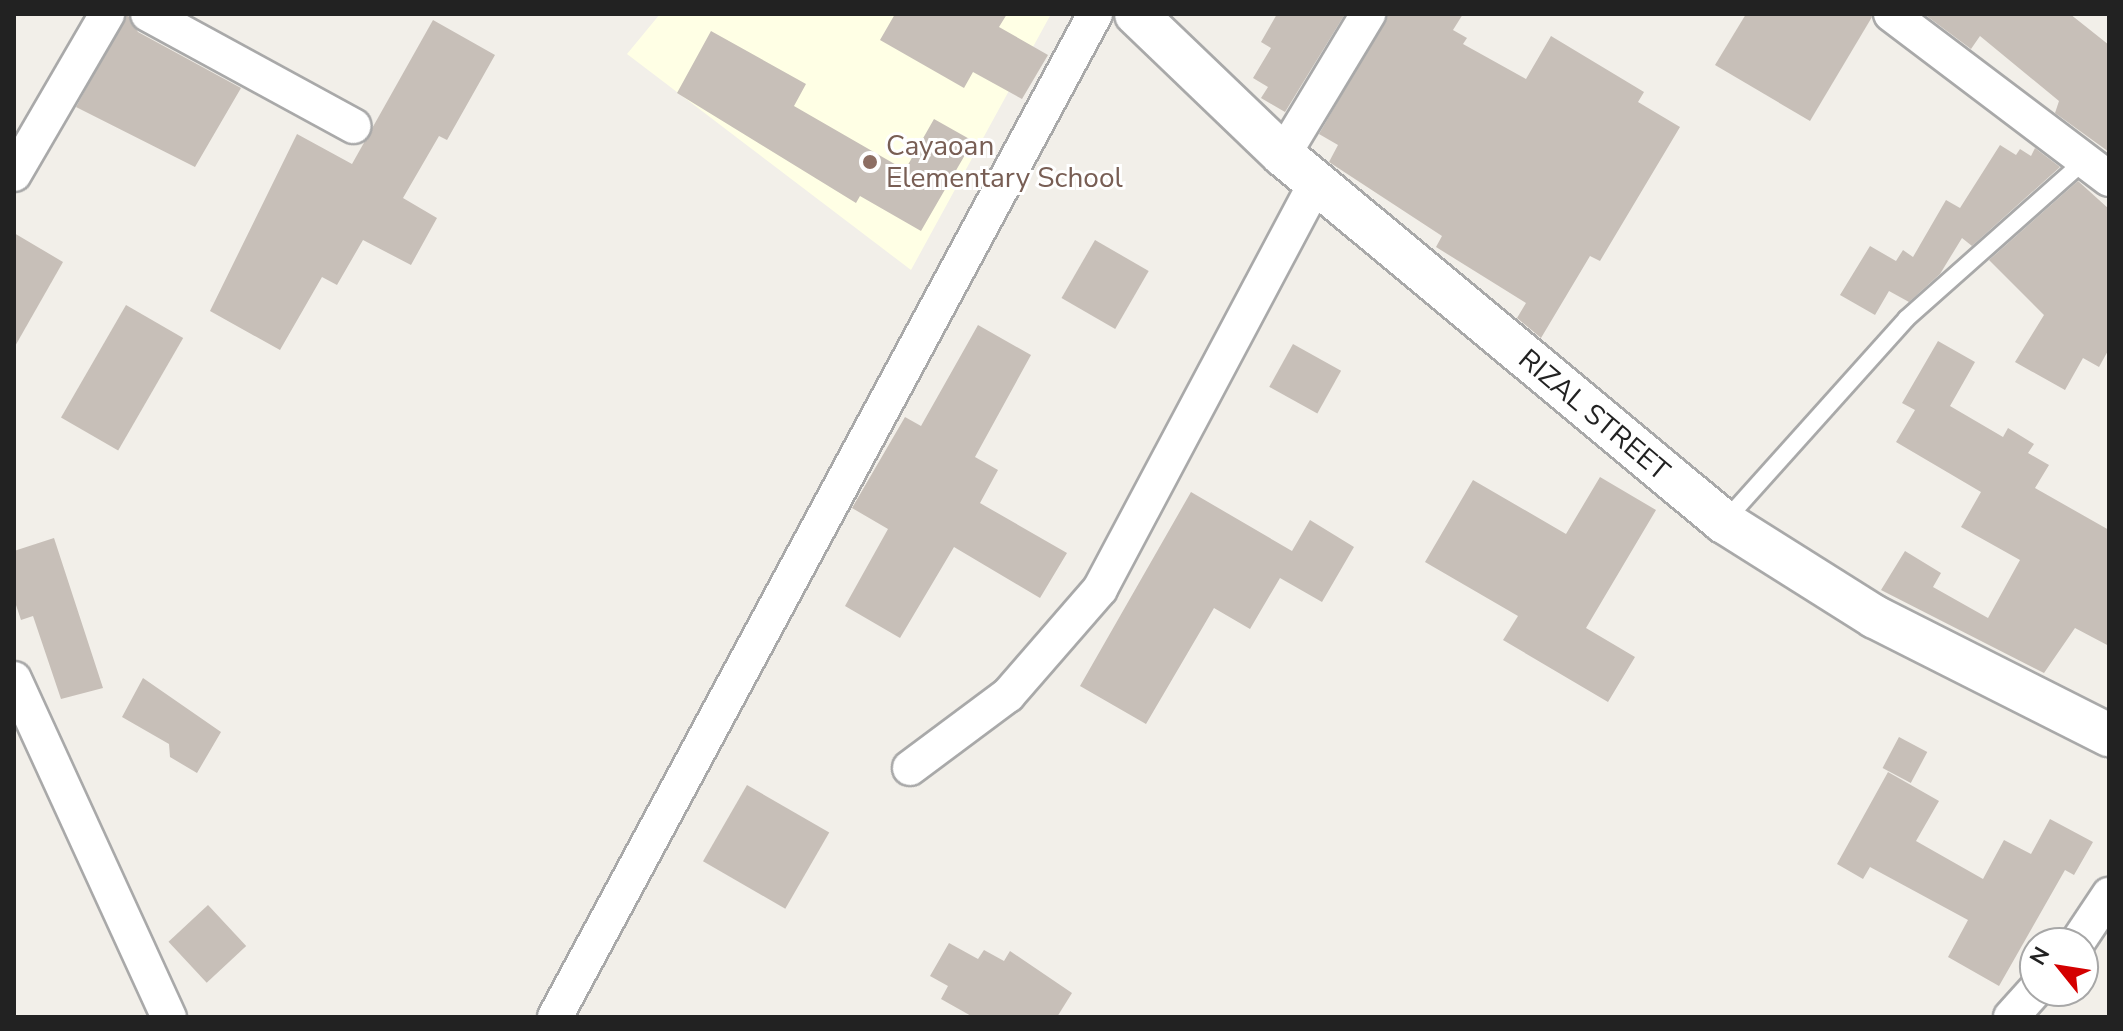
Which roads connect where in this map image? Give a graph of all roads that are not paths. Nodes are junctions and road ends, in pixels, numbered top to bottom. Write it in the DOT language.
graph roads {
  1 [pos="107,14"];
  2 [pos="148,14"];
  3 [pos="1095,14"];
  4 [pos="1136,14"];
  5 [pos="1368,14"];
  6 [pos="1891,14"];
  7 [pos="353,126"];
  8 [pos="1283,155"];
  9 [pos="2096,170"];
  10 [pos="14,174"];
  11 [pos="1316,183"];
  12 [pos="1724,522"];
  13 [pos="14,679"];
  14 [pos="2109,735"];
  15 [pos="910,768"];
  16 [pos="2109,895"];
  17 [pos="2088,927"];
  18 [pos="169,1017"];
  19 [pos="555,1017"];
  1 -- 10 [label="street"];
  2 -- 7 [label="street"];
  3 -- 19 [label="street"];
  4 -- 8 [label="street, RIZAL STREET"];
  5 -- 8 [label="street"];
  6 -- 9 [label="street"];
  8 -- 11 [label="street, RIZAL STREET"];
  9 -- 12 [label="lane"];
  11 -- 12 [label="street, RIZAL STREET"];
  11 -- 15 [label="street"];
  12 -- 14 [label="street, RIZAL STREET"];
  13 -- 18 [label="street"];
  16 -- 17 [label="street"];
}
